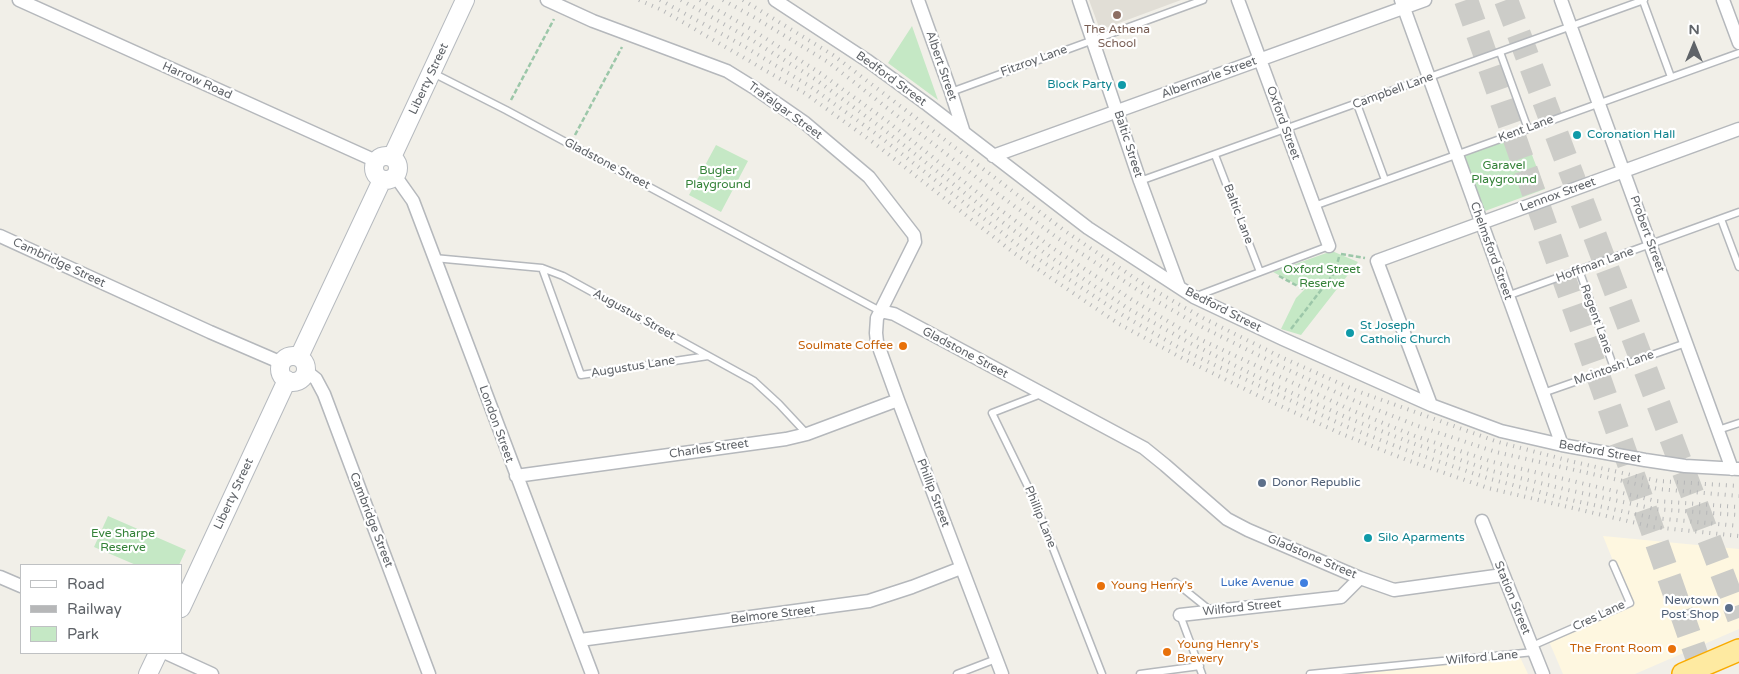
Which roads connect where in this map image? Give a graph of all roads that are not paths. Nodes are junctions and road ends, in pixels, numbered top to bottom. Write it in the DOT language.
graph roads {
  1 [pos="19,0"];
  2 [pos="465,0"];
  3 [pos="548,0"];
  4 [pos="775,0"];
  5 [pos="918,0"];
  6 [pos="1079,0"];
  7 [pos="1202,0"];
  8 [pos="1238,0"];
  9 [pos="1425,0"];
  10 [pos="1562,0"];
  11 [pos="1644,0"];
  12 [pos="1723,0"];
  13 [pos="1403,4"];
  14 [pos="1571,26"];
  15 [pos="1093,40"];
  16 [pos="1739,43"];
  17 [pos="1500,52"];
  18 [pos="1739,53"];
  19 [pos="1260,60"];
  20 [pos="432,72"];
  21 [pos="1671,77"];
  22 [pos="1428,78"];
  23 [pos="951,92"];
  24 [pos="1599,103"];
  25 [pos="1357,104"];
  26 [pos="1118,112"];
  27 [pos="1286,129"];
  28 [pos="1528,129"];
  29 [pos="1739,129"];
  30 [pos="964,133"];
  31 [pos="1215,155"];
  32 [pos="1456,155"];
  33 [pos="993,156"];
  34 [pos="384,159"];
  35 [pos="1624,171"];
  36 [pos="389,178"];
  37 [pos="1385,180"];
  38 [pos="1140,181"];
  39 [pos="1314,206"];
  40 [pos="1739,212"];
  41 [pos="1721,219"];
  42 [pos="1481,223"];
  43 [pos="0,236"];
  44 [pos="1650,245"];
  45 [pos="1329,246"];
  46 [pos="434,258"];
  47 [pos="1739,267"];
  48 [pos="542,268"];
  49 [pos="1579,270"];
  50 [pos="1263,271"];
  51 [pos="1179,287"];
  52 [pos="1507,296"];
  53 [pos="1194,297"];
  54 [pos="880,311"];
  55 [pos="1686,343"];
  56 [pos="709,356"];
  57 [pos="296,364"];
  58 [pos="1614,368"];
  59 [pos="1543,393"];
  60 [pos="1042,394"];
  61 [pos="898,400"];
  62 [pos="1431,405"];
  63 [pos="1739,423"];
  64 [pos="1718,430"];
  65 [pos="806,434"];
  66 [pos="1562,446"];
  67 [pos="1735,468"];
  68 [pos="516,476"];
  69 [pos="1482,522"];
  70 [pos="1613,564"];
  71 [pos="961,568"];
  72 [pos="1503,576"];
  73 [pos="0,577"];
  74 [pos="1360,578"];
  75 [pos="1175,582"];
  76 [pos="20,586"];
  77 [pos="182,606"];
  78 [pos="1212,611"];
  79 [pos="1180,615"];
  80 [pos="580,640"];
  81 [pos="1533,649"];
  82 [pos="1739,650"];
  83 [pos="158,654"];
  84 [pos="168,654"];
  85 [pos="996,659"];
  86 [pos="1200,666"];
  87 [pos="148,674"];
  88 [pos="212,674"];
  89 [pos="429,674"];
  90 [pos="592,674"];
  91 [pos="957,674"];
  92 [pos="1002,674"];
  93 [pos="1102,674"];
  94 [pos="1140,674"];
  95 [pos="1202,674"];
  96 [pos="1310,674"];
  97 [pos="1543,674"];
  98 [pos="1683,674"];
  1 -- 34 [label="street, Harrow Road"];
  2 -- 20 [label="main road, Liberty Street"];
  3 -- 54 [label="street, Trafalgar Street"];
  4 -- 30 [label="street, Bedford Street"];
  5 -- 23 [label="street, Albert Street"];
  6 -- 15 [label="street, Baltic Street"];
  7 -- 15 [label="lane, Fitzroy Lane"];
  8 -- 19 [label="street, Oxford Street"];
  9 -- 13 [label="street, Albermarle Street"];
  10 -- 14 [label="street, Probert Street"];
  11 -- 14 [label="lane, Campbell Lane"];
  11 -- 21 [label="lane"];
  12 -- 16 [label="street"];
  13 -- 19 [label="street, Albermarle Street"];
  13 -- 22 [label="street, Chelmsford Street"];
  14 -- 17 [label="lane, Campbell Lane"];
  14 -- 24 [label="street, Probert Street"];
  15 -- 23 [label="lane, Fitzroy Lane"];
  15 -- 26 [label="street, Baltic Street"];
  17 -- 22 [label="lane, Campbell Lane"];
  17 -- 28 [label="lane"];
  18 -- 21 [label="lane, Kent Lane"];
  19 -- 26 [label="street, Albermarle Street"];
  19 -- 27 [label="street, Oxford Street"];
  20 -- 34 [label="main road, Liberty Street"];
  20 -- 54 [label="lane, Gladstone Street"];
  21 -- 24 [label="lane, Kent Lane"];
  22 -- 25 [label="lane, Campbell Lane"];
  22 -- 32 [label="street, Chelmsford Street"];
  23 -- 30 [label="street, Albert Street"];
  24 -- 28 [label="lane, Kent Lane"];
  24 -- 35 [label="street, Probert Street"];
  25 -- 27 [label="lane, Campbell Lane"];
  25 -- 37 [label="lane"];
  26 -- 33 [label="street, Albermarle Street"];
  26 -- 38 [label="street, Baltic Street"];
  27 -- 31 [label="lane, Campbell Lane"];
  27 -- 39 [label="street, Oxford Street"];
  28 -- 32 [label="lane, Kent Lane"];
  29 -- 35 [label="street, Lennox Street"];
  30 -- 33 [label="street, Bedford Street"];
  31 -- 38 [label="lane, Campbell Lane"];
  31 -- 50 [label="lane, Baltic Lane"];
  32 -- 37 [label="lane, Kent Lane"];
  32 -- 42 [label="street, Chelmsford Street"];
  33 -- 51 [label="street, Bedford Street"];
  34 -- 36 [label="main road"];
  35 -- 42 [label="street, Lennox Street"];
  35 -- 44 [label="street, Probert Street"];
  36 -- 46 [label="street, London Street"];
  36 -- 57 [label="main road"];
  37 -- 39 [label="lane, Kent Lane"];
  38 -- 51 [label="street, Baltic Street"];
  39 -- 45 [label="street, Oxford Street"];
  40 -- 41 [label="lane, Hoffman Lane"];
  41 -- 44 [label="lane, Hoffman Lane"];
  41 -- 47 [label="lane"];
  42 -- 52 [label="street, Chelmsford Street"];
  42 -- 62 [label="street, Lennox Street"];
  43 -- 57 [label="street, Cambridge Street"];
  44 -- 49 [label="lane, Hoffman Lane"];
  44 -- 55 [label="street, Probert Street"];
  45 -- 50 [label="lane"];
  46 -- 48 [label="lane, Augustus Street"];
  46 -- 68 [label="street, London Street"];
  48 -- 56 [label="lane, Augustus Street"];
  48 -- 56 [label="lane, Augustus Lane"];
  49 -- 52 [label="lane, Hoffman Lane"];
  49 -- 58 [label="lane, Regent Lane"];
  50 -- 53 [label="lane"];
  51 -- 53 [label="street, Bedford Street"];
  52 -- 59 [label="street, Chelmsford Street"];
  53 -- 62 [label="street, Bedford Street"];
  54 -- 60 [label="street, Gladstone Street"];
  54 -- 61 [label="street, Phillip Street"];
  55 -- 58 [label="lane, Mcintosh Lane"];
  55 -- 64 [label="street, Probert Street"];
  56 -- 65 [label="lane, Augustus Street"];
  57 -- 77 [label="main road, Liberty Street"];
  57 -- 89 [label="street, Cambridge Street"];
  58 -- 59 [label="lane, Mcintosh Lane"];
  59 -- 66 [label="street, Chelmsford Street"];
  60 -- 74 [label="street, Gladstone Street"];
  60 -- 93 [label="lane, Phillip Lane"];
  61 -- 65 [label="street, Charles Street"];
  61 -- 71 [label="street, Phillip Street"];
  62 -- 66 [label="street, Bedford Street"];
  63 -- 64 [label="lane"];
  64 -- 67 [label="street, Probert Street"];
  65 -- 68 [label="street, Charles Street"];
  66 -- 67 [label="street, Bedford Street"];
  68 -- 80 [label="street, London Street"];
  69 -- 72 [label="street, Station Street"];
  70 -- 81 [label="lane, Cres Lane"];
  71 -- 80 [label="street, Belmore Street"];
  71 -- 85 [label="street, Phillip Street"];
  72 -- 74 [label="street, Gladstone Street"];
  72 -- 81 [label="street, Station Street"];
  73 -- 76 [label="street"];
  74 -- 78 [label="street, Wilford Street"];
  75 -- 78 [label="lane"];
  78 -- 79 [label="street, Wilford Street"];
  79 -- 86 [label="lane, Wilford Street"];
  80 -- 90 [label="street, London Street"];
  81 -- 96 [label="lane, Wilford Lane"];
  81 -- 97 [label="street, Station Street"];
  82 -- 98 [label="highway"];
  83 -- 87 [label="main road"];
  84 -- 88 [label="street"];
  85 -- 91 [label="lane"];
  85 -- 92 [label="street, Phillip Street"];
  86 -- 94 [label="lane"];
  86 -- 95 [label="lane, Wilford Street"];
}
